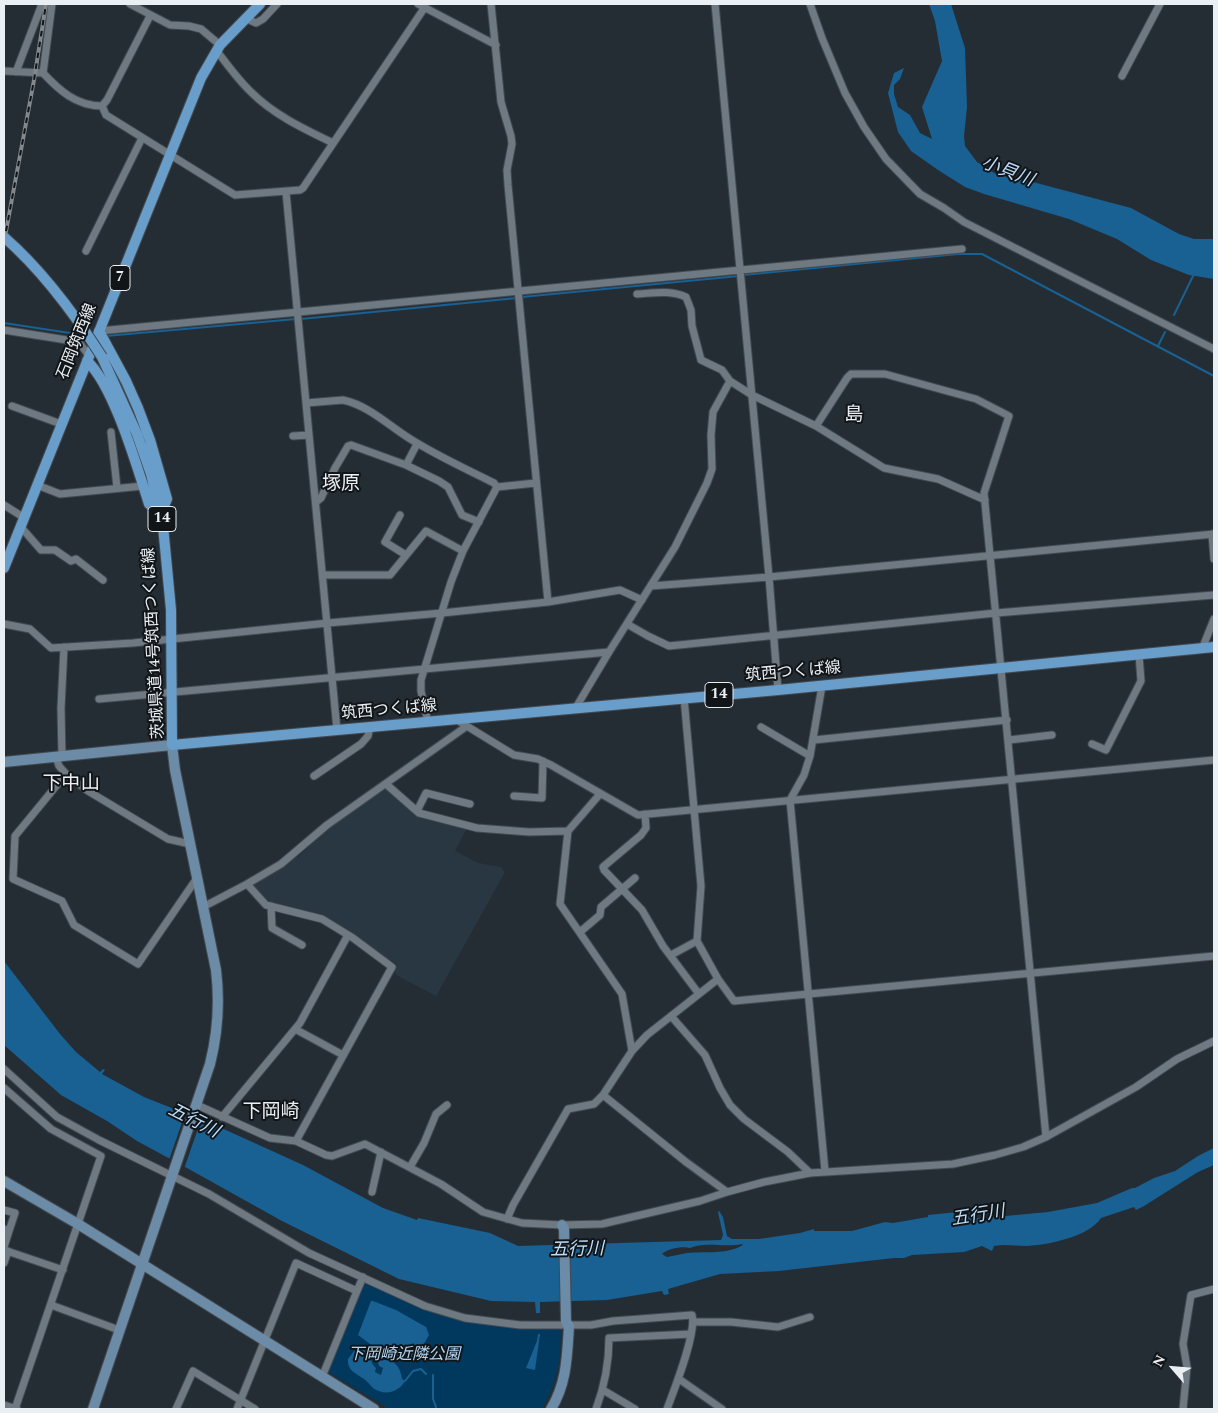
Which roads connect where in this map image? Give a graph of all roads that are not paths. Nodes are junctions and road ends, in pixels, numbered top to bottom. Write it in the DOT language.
graph roads {
  1 [pos="42,4"];
  2 [pos="52,4"];
  3 [pos="130,4"];
  4 [pos="260,4"];
  5 [pos="277,4"];
  6 [pos="491,4"];
  7 [pos="715,4"];
  8 [pos="810,4"];
  9 [pos="1160,4"];
  10 [pos="421,6"];
  11 [pos="150,16"];
  12 [pos="245,18"];
  13 [pos="496,45"];
  14 [pos="218,47"];
  15 [pos="4,71"];
  16 [pos="16,72"];
  17 [pos="43,72"];
  18 [pos="1122,76"];
  19 [pos="102,106"];
  20 [pos="142,138"];
  21 [pos="333,144"];
  22 [pos="170,154"];
  23 [pos="286,192"];
  24 [pos="4,236"];
  25 [pos="962,248"];
  26 [pos="86,251"];
  27 [pos="741,273"];
  28 [pos="637,294"];
  29 [pos="519,295"];
  30 [pos="298,317"];
  31 [pos="4,330"];
  32 [pos="99,331"];
  33 [pos="1214,348"];
  34 [pos="88,358"];
  35 [pos="730,381"];
  36 [pos="752,395"];
  37 [pos="306,402"];
  38 [pos="12,406"];
  39 [pos="61,424"];
  40 [pos="816,426"];
  41 [pos="111,432"];
  42 [pos="309,435"];
  43 [pos="293,436"];
  44 [pos="417,444"];
  45 [pos="406,465"];
  46 [pos="536,484"];
  47 [pos="37,485"];
  48 [pos="143,486"];
  49 [pos="498,487"];
  50 [pos="117,488"];
  51 [pos="985,500"];
  52 [pos="316,502"];
  53 [pos="4,505"];
  54 [pos="161,513"];
  55 [pos="400,515"];
  56 [pos="22,522"];
  57 [pos="479,522"];
  58 [pos="1213,534"];
  59 [pos="463,551"];
  60 [pos="991,554"];
  61 [pos="406,555"];
  62 [pos="1214,559"];
  63 [pos="4,568"];
  64 [pos="323,575"];
  65 [pos="769,576"];
  66 [pos="104,580"];
  67 [pos="651,586"];
  68 [pos="1214,595"];
  69 [pos="642,600"];
  70 [pos="548,602"];
  71 [pos="442,613"];
  72 [pos="996,613"];
  73 [pos="1214,619"];
  74 [pos="328,623"];
  75 [pos="4,624"];
  76 [pos="627,624"];
  77 [pos="774,634"];
  78 [pos="171,638"];
  79 [pos="64,647"];
  80 [pos="1214,647"];
  81 [pos="1202,649"];
  82 [pos="609,652"];
  83 [pos="1139,655"];
  84 [pos="425,668"];
  85 [pos="1001,668"];
  86 [pos="333,677"];
  87 [pos="822,686"];
  88 [pos="778,690"];
  89 [pos="171,692"];
  90 [pos="684,698"];
  91 [pos="99,699"];
  92 [pos="576,709"];
  93 [pos="457,720"];
  94 [pos="1007,720"];
  95 [pos="428,722"];
  96 [pos="467,726"];
  97 [pos="370,727"];
  98 [pos="762,727"];
  99 [pos="337,730"];
  100 [pos="1052,735"];
  101 [pos="224,740"];
  102 [pos="814,740"];
  103 [pos="1009,740"];
  104 [pos="1092,744"];
  105 [pos="172,745"];
  106 [pos="810,756"];
  107 [pos="59,757"];
  108 [pos="1214,760"];
  109 [pos="543,761"];
  110 [pos="4,762"];
  111 [pos="66,774"];
  112 [pos="314,776"];
  113 [pos="1012,779"];
  114 [pos="386,784"];
  115 [pos="600,794"];
  116 [pos="514,796"];
  117 [pos="790,800"];
  118 [pos="470,804"];
  119 [pos="694,809"];
  120 [pos="417,810"];
  121 [pos="645,814"];
  122 [pos="568,831"];
  123 [pos="190,844"];
  124 [pos="197,878"];
  125 [pos="635,878"];
  126 [pos="247,884"];
  127 [pos="623,889"];
  128 [pos="271,906"];
  129 [pos="203,907"];
  130 [pos="580,932"];
  131 [pos="348,934"];
  132 [pos="697,941"];
  133 [pos="302,945"];
  134 [pos="671,955"];
  135 [pos="1214,956"];
  136 [pos="1030,974"];
  137 [pos="718,979"];
  138 [pos="699,994"];
  139 [pos="808,995"];
  140 [pos="671,1016"];
  141 [pos="295,1029"];
  142 [pos="1214,1041"];
  143 [pos="632,1051"];
  144 [pos="343,1055"];
  145 [pos="4,1069"];
  146 [pos="10,1086"];
  147 [pos="603,1095"];
  148 [pos="447,1105"];
  149 [pos="196,1107"];
  150 [pos="222,1117"];
  151 [pos="1046,1137"];
  152 [pos="296,1141"];
  153 [pos="380,1152"];
  154 [pos="410,1167"];
  155 [pos="825,1171"];
  156 [pos="174,1173"];
  157 [pos="810,1173"];
  158 [pos="4,1181"];
  159 [pos="372,1192"];
  160 [pos="727,1192"];
  161 [pos="4,1210"];
  162 [pos="507,1219"];
  163 [pos="78,1224"];
  164 [pos="563,1227"];
  165 [pos="6,1230"];
  166 [pos="5,1249"];
  167 [pos="4,1263"];
  168 [pos="143,1265"];
  169 [pos="63,1270"];
  170 [pos="363,1277"];
  171 [pos="1214,1289"];
  172 [pos="357,1291"];
  173 [pos="51,1305"];
  174 [pos="810,1317"];
  175 [pos="694,1322"];
  176 [pos="567,1324"];
  177 [pos="119,1330"];
  178 [pos="691,1334"];
  179 [pos="264,1341"];
  180 [pos="322,1376"];
  181 [pos="679,1379"];
  182 [pos="603,1390"];
  183 [pos="241,1400"];
  184 [pos="4,1405"];
  185 [pos="367,1408"];
  186 [pos="16,1409"];
  187 [pos="93,1409"];
  188 [pos="176,1409"];
  189 [pos="237,1409"];
  190 [pos="255,1409"];
  191 [pos="551,1409"];
  192 [pos="596,1409"];
  193 [pos="635,1409"];
  194 [pos="667,1409"];
  195 [pos="722,1409"];
  196 [pos="1183,1409"];
  1 -- 16 [label="street"];
  2 -- 17 [label="street"];
  3 -- 11 [label="street"];
  4 -- 12 [label="main road, 石岡筑西線 / 7"];
  5 -- 12 [label="street"];
  6 -- 13 [label="street"];
  7 -- 27 [label="street"];
  8 -- 33 [label="street"];
  9 -- 18 [label="street"];
  10 -- 13 [label="street"];
  10 -- 21 [label="street"];
  11 -- 14 [label="street"];
  11 -- 19 [label="street"];
  12 -- 14 [label="main road, 石岡筑西線 / 7"];
  13 -- 29 [label="street"];
  14 -- 21 [label="street"];
  14 -- 22 [label="main road, 石岡筑西線 / 7"];
  15 -- 16 [label="street"];
  16 -- 17 [label="street"];
  17 -- 19 [label="street"];
  19 -- 20 [label="street"];
  20 -- 22 [label="street"];
  20 -- 26 [label="street"];
  21 -- 23 [label="street"];
  22 -- 23 [label="street"];
  22 -- 32 [label="main road, 石岡筑西線 / 7"];
  23 -- 30 [label="street"];
  24 -- 54 [label="main road, 茨城県道14号筑西つくば線 / 14, bridge"];
  25 -- 27 [label="street"];
  27 -- 29 [label="street"];
  27 -- 36 [label="street"];
  28 -- 35 [label="street"];
  29 -- 30 [label="street"];
  29 -- 46 [label="street"];
  30 -- 32 [label="street"];
  30 -- 37 [label="street"];
  31 -- 34 [label="street"];
  32 -- 34 [label="main road, 石岡筑西線 / 7"];
  32 -- 54 [label="main road"];
  34 -- 39 [label="main road, 石岡筑西線 / 7"];
  34 -- 48 [label="main road"];
  35 -- 36 [label="street"];
  35 -- 67 [label="street"];
  36 -- 40 [label="street"];
  36 -- 65 [label="street"];
  37 -- 42 [label="street"];
  37 -- 44 [label="street"];
  38 -- 39 [label="street"];
  39 -- 47 [label="main road, 石岡筑西線 / 7"];
  40 -- 51 [label="street"];
  40 -- 51 [label="street"];
  41 -- 50 [label="street"];
  42 -- 43 [label="street"];
  42 -- 52 [label="street"];
  44 -- 45 [label="street"];
  44 -- 49 [label="street"];
  45 -- 52 [label="street"];
  45 -- 57 [label="street"];
  46 -- 49 [label="street"];
  46 -- 70 [label="street"];
  47 -- 50 [label="street"];
  47 -- 56 [label="main road, 石岡筑西線 / 7"];
  48 -- 50 [label="street"];
  48 -- 54 [label="main road"];
  49 -- 57 [label="street"];
  51 -- 60 [label="street"];
  52 -- 64 [label="street"];
  53 -- 56 [label="street"];
  54 -- 78 [label="main road, 茨城県道14号筑西つくば線 / 14"];
  55 -- 61 [label="street"];
  56 -- 63 [label="main road, 石岡筑西線 / 7"];
  56 -- 66 [label="street"];
  57 -- 59 [label="street"];
  58 -- 60 [label="street"];
  58 -- 62 [label="street"];
  59 -- 61 [label="street"];
  59 -- 71 [label="street"];
  60 -- 65 [label="street"];
  60 -- 72 [label="street"];
  61 -- 64 [label="street"];
  64 -- 74 [label="street"];
  65 -- 67 [label="street"];
  65 -- 77 [label="street"];
  67 -- 69 [label="street"];
  68 -- 72 [label="street"];
  69 -- 70 [label="street"];
  69 -- 76 [label="street"];
  70 -- 71 [label="street"];
  71 -- 74 [label="street"];
  71 -- 84 [label="street"];
  72 -- 77 [label="street"];
  72 -- 85 [label="street"];
  73 -- 81 [label="street"];
  74 -- 78 [label="street"];
  74 -- 86 [label="street"];
  75 -- 79 [label="street"];
  76 -- 77 [label="street"];
  76 -- 82 [label="street"];
  77 -- 88 [label="street"];
  78 -- 79 [label="street"];
  78 -- 89 [label="main road, 茨城県道14号筑西つくば線 / 14"];
  79 -- 107 [label="street"];
  80 -- 81 [label="main road, 筑西つくば線 / 14"];
  81 -- 83 [label="main road, 筑西つくば線 / 14"];
  82 -- 84 [label="street"];
  82 -- 92 [label="street"];
  83 -- 85 [label="main road, 筑西つくば線 / 14"];
  83 -- 104 [label="street"];
  84 -- 86 [label="street"];
  84 -- 95 [label="street"];
  85 -- 87 [label="main road, 筑西つくば線 / 14"];
  85 -- 94 [label="street"];
  86 -- 89 [label="street"];
  86 -- 99 [label="street"];
  87 -- 88 [label="main road, 筑西つくば線 / 14"];
  87 -- 102 [label="street"];
  88 -- 90 [label="main road, 筑西つくば線 / 14"];
  89 -- 91 [label="street"];
  89 -- 105 [label="main road, 茨城県道14号筑西つくば線 / 14"];
  90 -- 92 [label="main road, 筑西つくば線 / 14"];
  90 -- 119 [label="street"];
  92 -- 93 [label="main road, 筑西つくば線 / 14"];
  93 -- 95 [label="main road, 筑西つくば線 / 14"];
  93 -- 96 [label="street"];
  94 -- 102 [label="street"];
  94 -- 103 [label="street"];
  95 -- 97 [label="main road, 筑西つくば線 / 14"];
  96 -- 109 [label="street"];
  96 -- 114 [label="street"];
  97 -- 99 [label="main road, 筑西つくば線 / 14"];
  97 -- 112 [label="street"];
  98 -- 106 [label="street"];
  99 -- 101 [label="main road, 筑西つくば線 / 14"];
  100 -- 103 [label="street"];
  101 -- 105 [label="main road, 茨城県道14号筑西つくば線 / 14"];
  102 -- 106 [label="street"];
  103 -- 113 [label="street"];
  105 -- 107 [label="street"];
  105 -- 123 [label="street"];
  106 -- 117 [label="street"];
  107 -- 110 [label="street"];
  107 -- 111 [label="street"];
  108 -- 113 [label="street"];
  109 -- 115 [label="street"];
  109 -- 116 [label="street"];
  111 -- 123 [label="street"];
  111 -- 124 [label="street"];
  113 -- 117 [label="street"];
  113 -- 136 [label="street"];
  114 -- 120 [label="street"];
  114 -- 126 [label="street"];
  115 -- 121 [label="street"];
  115 -- 122 [label="street"];
  117 -- 119 [label="street"];
  117 -- 139 [label="street"];
  118 -- 120 [label="street"];
  119 -- 121 [label="street"];
  119 -- 132 [label="street"];
  120 -- 122 [label="street"];
  121 -- 127 [label="street"];
  122 -- 130 [label="street"];
  123 -- 124 [label="street"];
  124 -- 129 [label="street"];
  125 -- 127 [label="street"];
  126 -- 128 [label="street"];
  126 -- 129 [label="street"];
  127 -- 130 [label="street"];
  127 -- 134 [label="street"];
  128 -- 131 [label="street"];
  128 -- 133 [label="street"];
  129 -- 149 [label="street"];
  130 -- 143 [label="street"];
  131 -- 141 [label="street"];
  131 -- 144 [label="street"];
  132 -- 134 [label="street"];
  132 -- 137 [label="street"];
  134 -- 138 [label="street"];
  135 -- 136 [label="street"];
  136 -- 139 [label="street"];
  136 -- 151 [label="street"];
  137 -- 138 [label="street"];
  137 -- 139 [label="street"];
  138 -- 140 [label="street"];
  139 -- 155 [label="street"];
  140 -- 143 [label="street"];
  140 -- 157 [label="street"];
  141 -- 144 [label="street"];
  141 -- 150 [label="street"];
  142 -- 151 [label="street"];
  143 -- 147 [label="street"];
  144 -- 152 [label="street"];
  145 -- 146 [label="street"];
  146 -- 156 [label="street"];
  146 -- 163 [label="street"];
  147 -- 160 [label="street"];
  147 -- 162 [label="street"];
  148 -- 154 [label="street"];
  149 -- 150 [label="street"];
  149 -- 156 [label="street"];
  150 -- 152 [label="street"];
  151 -- 155 [label="street"];
  152 -- 153 [label="street"];
  153 -- 154 [label="street"];
  153 -- 159 [label="street"];
  154 -- 162 [label="street"];
  155 -- 157 [label="street"];
  156 -- 168 [label="street"];
  156 -- 170 [label="street"];
  157 -- 160 [label="street"];
  158 -- 163 [label="street"];
  160 -- 164 [label="street"];
  161 -- 165 [label="street"];
  162 -- 164 [label="street"];
  163 -- 168 [label="street"];
  163 -- 169 [label="street"];
  164 -- 176 [label="street"];
  165 -- 166 [label="street"];
  166 -- 167 [label="street"];
  166 -- 169 [label="street"];
  168 -- 177 [label="street"];
  168 -- 179 [label="street"];
  169 -- 173 [label="street"];
  170 -- 172 [label="street"];
  170 -- 176 [label="street"];
  171 -- 196 [label="street"];
  172 -- 179 [label="street"];
  172 -- 180 [label="street"];
  173 -- 177 [label="street"];
  173 -- 186 [label="street"];
  174 -- 175 [label="street"];
  175 -- 176 [label="street"];
  175 -- 178 [label="street"];
  176 -- 191 [label="street"];
  177 -- 187 [label="street"];
  178 -- 181 [label="street"];
  178 -- 182 [label="street"];
  179 -- 180 [label="street"];
  179 -- 183 [label="street"];
  180 -- 185 [label="street"];
  181 -- 194 [label="street"];
  181 -- 195 [label="street"];
  182 -- 192 [label="street"];
  182 -- 193 [label="street"];
  183 -- 188 [label="street"];
  183 -- 189 [label="street"];
  183 -- 190 [label="street"];
  184 -- 186 [label="street"];
}
